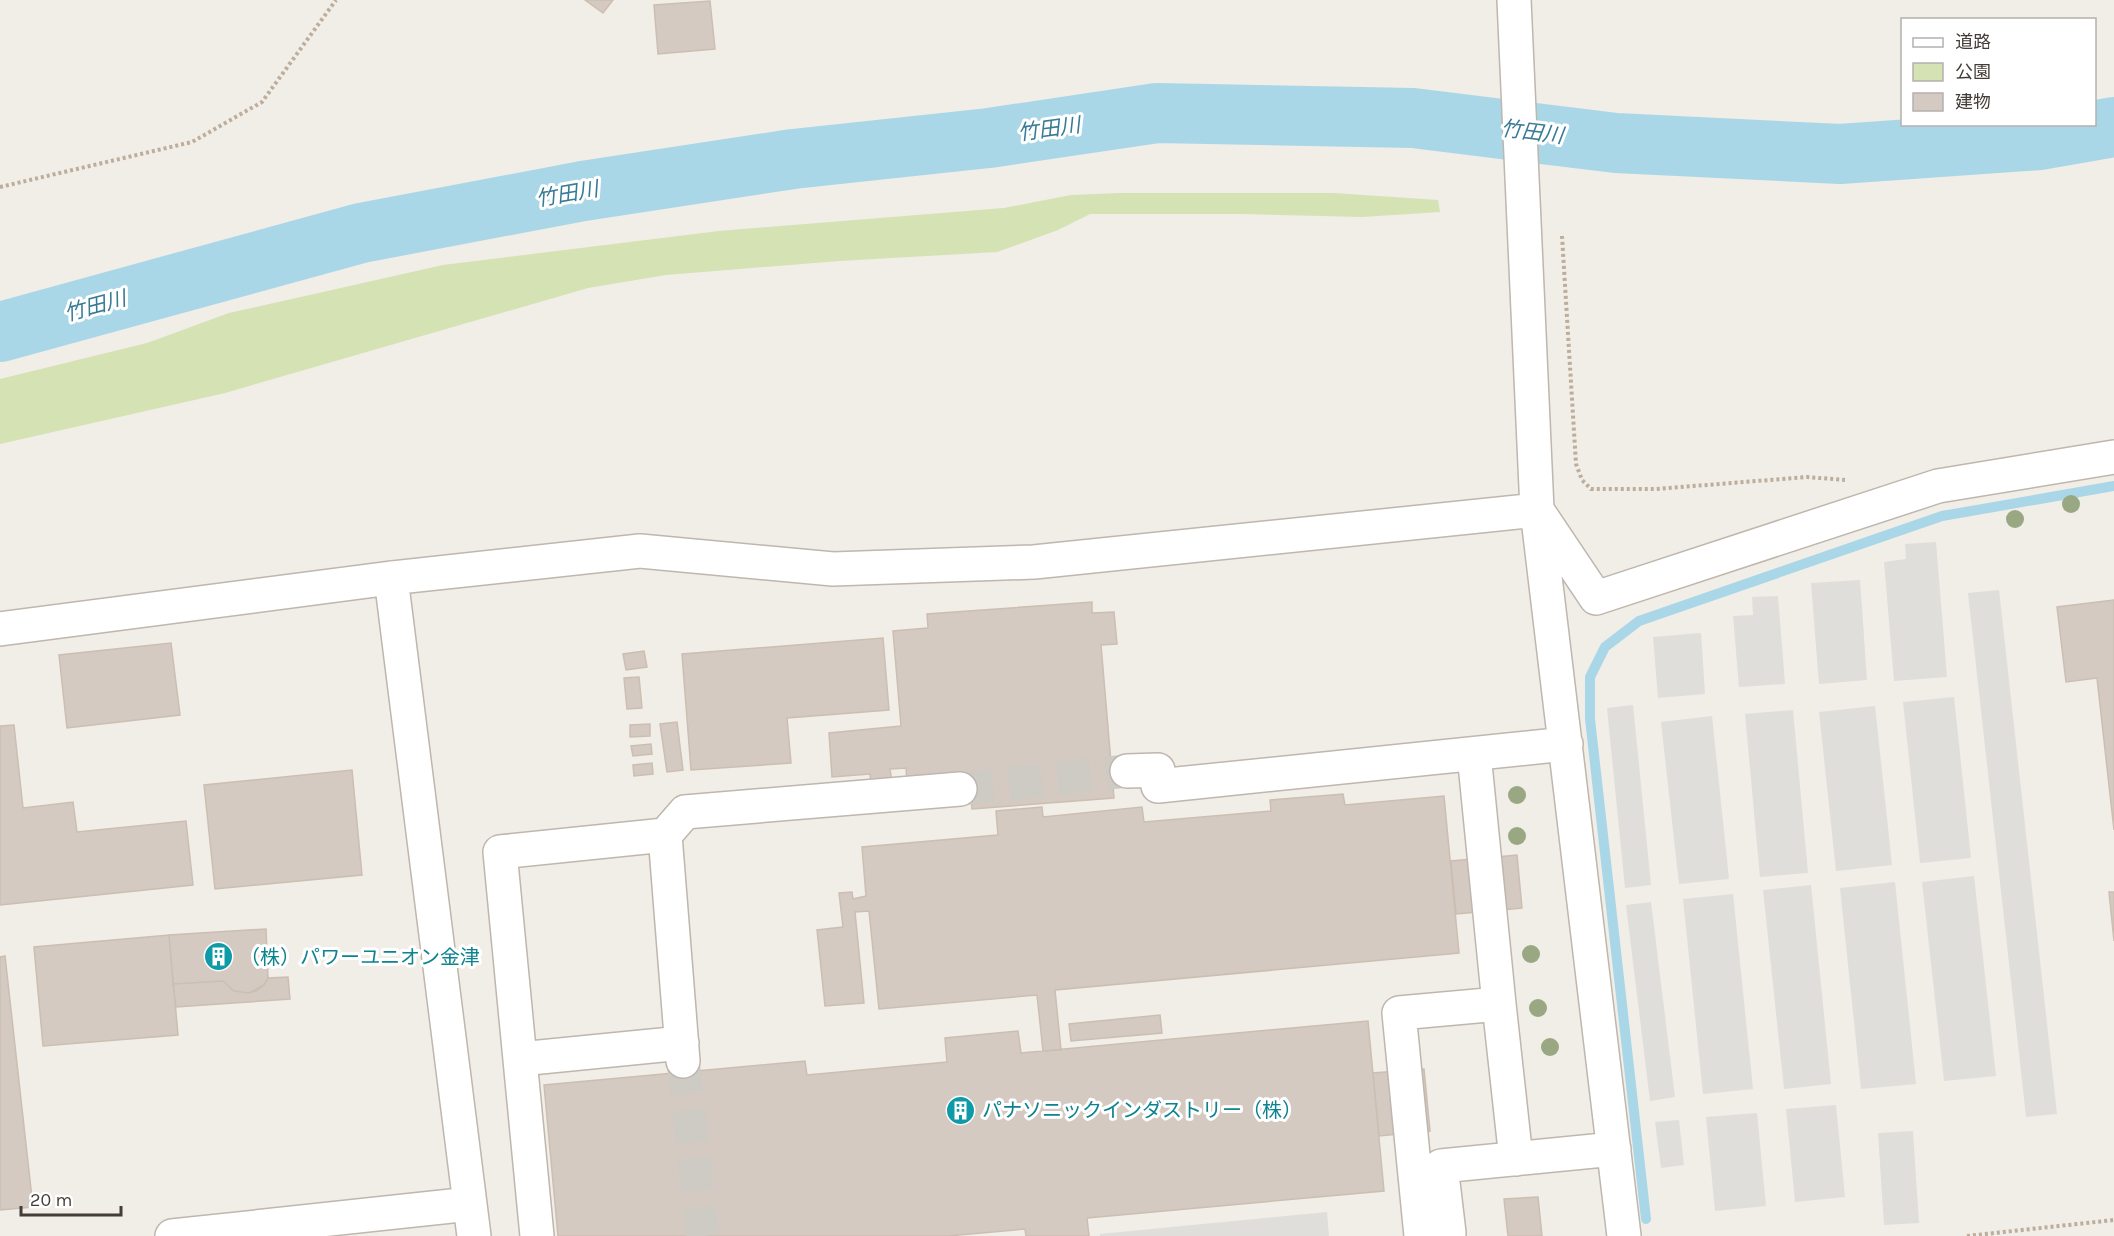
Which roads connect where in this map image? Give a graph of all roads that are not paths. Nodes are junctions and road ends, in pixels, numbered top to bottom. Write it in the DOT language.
graph roads {
  1 [pos="1514,0"];
  2 [pos="2114,457"];
  3 [pos="1537,510"];
  4 [pos="391,578"];
  5 [pos="0,628"];
  6 [pos="1566,744"];
  7 [pos="1474,754"];
  8 [pos="1127,771"];
  9 [pos="960,789"];
  10 [pos="665,835"];
  11 [pos="1499,1004"];
  12 [pos="520,1059"];
  13 [pos="1614,1149"];
  14 [pos="1516,1159"];
  15 [pos="470,1204"];
  16 [pos="172,1236"];
  17 [pos="474,1236"];
  18 [pos="537,1236"];
  19 [pos="1422,1236"];
  20 [pos="1624,1236"];
  1 -- 3 [label="street"];
  2 -- 3 [label="street"];
  3 -- 4 [label="street"];
  3 -- 6 [label="street"];
  4 -- 5 [label="street"];
  4 -- 15 [label="street"];
  6 -- 7 [label="street"];
  6 -- 13 [label="street"];
  7 -- 8 [label="street"];
  7 -- 11 [label="street"];
  9 -- 10 [label="street"];
  10 -- 12 [label="street"];
  10 -- 12 [label="street"];
  11 -- 14 [label="street"];
  11 -- 19 [label="street"];
  12 -- 18 [label="street"];
  13 -- 14 [label="street"];
  13 -- 20 [label="street"];
  14 -- 19 [label="street"];
  15 -- 16 [label="street"];
  15 -- 17 [label="street"];
}
